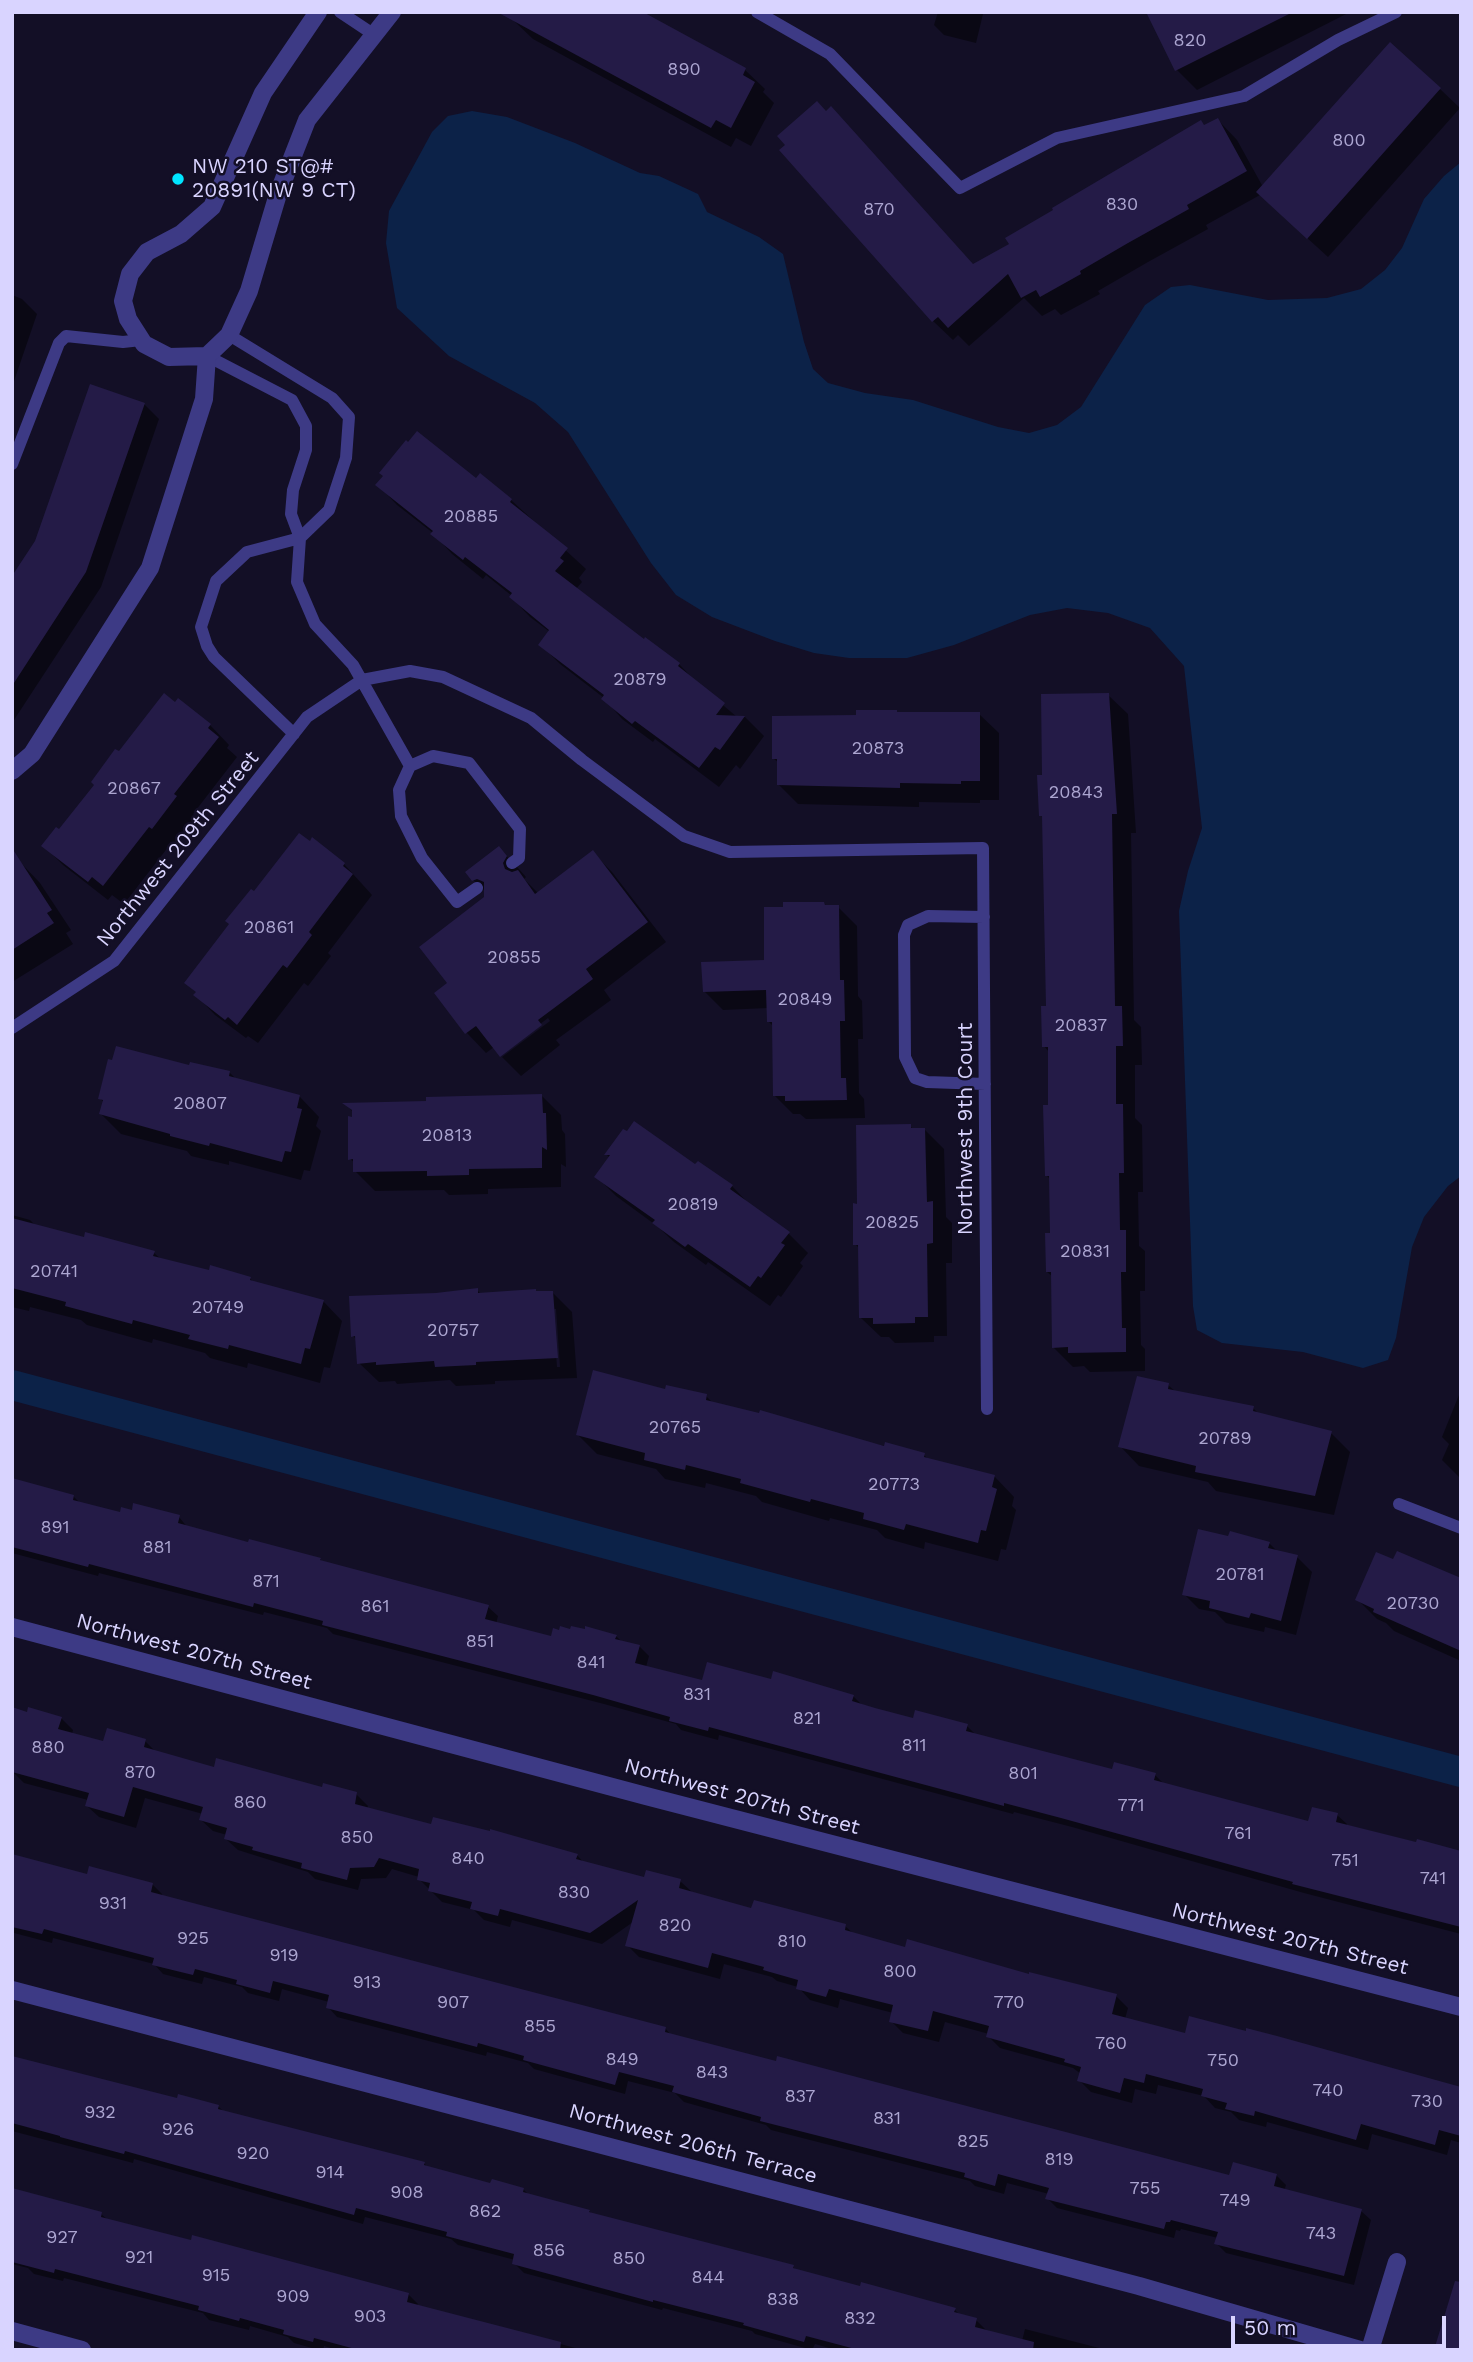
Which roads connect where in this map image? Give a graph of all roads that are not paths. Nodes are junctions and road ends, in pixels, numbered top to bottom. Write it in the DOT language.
graph roads {
  1 [pos="318,12"];
  2 [pos="340,12"];
  3 [pos="392,12"];
  4 [pos="757,12"];
  5 [pos="1396,12"];
  6 [pos="373,34"];
  7 [pos="229,334"];
  8 [pos="141,340"];
  9 [pos="207,356"];
  10 [pos="12,464"];
  11 [pos="300,538"];
  12 [pos="362,680"];
  13 [pos="295,734"];
  14 [pos="411,766"];
  15 [pos="12,771"];
  16 [pos="983,848"];
  17 [pos="512,863"];
  18 [pos="477,888"];
  19 [pos="984,917"];
  20 [pos="12,1028"];
  21 [pos="985,1084"];
  22 [pos="987,1409"];
  23 [pos="1399,1504"];
  24 [pos="1461,1528"];
  25 [pos="12,1627"];
  26 [pos="12,1990"];
  27 [pos="1461,2007"];
  28 [pos="1397,2262"];
  29 [pos="12,2331"];
  30 [pos="82,2350"];
  31 [pos="1360,2350"];
  32 [pos="1370,2350"];
  1 -- 8 [label="street"];
  2 -- 6 [label="lane"];
  3 -- 6 [label="street"];
  4 -- 5 [label="lane"];
  6 -- 7 [label="street"];
  7 -- 9 [label="street"];
  7 -- 11 [label="lane"];
  8 -- 9 [label="street"];
  8 -- 10 [label="lane"];
  9 -- 11 [label="lane"];
  9 -- 15 [label="street"];
  11 -- 12 [label="lane"];
  11 -- 13 [label="lane"];
  12 -- 13 [label="lane, Northwest 209th Street"];
  12 -- 14 [label="lane"];
  12 -- 16 [label="lane, Northwest 209th Street"];
  13 -- 20 [label="lane, Northwest 209th Street"];
  14 -- 17 [label="lane"];
  14 -- 18 [label="lane"];
  16 -- 19 [label="lane, Northwest 9th Court"];
  19 -- 21 [label="lane, Northwest 9th Court"];
  19 -- 21 [label="lane"];
  21 -- 22 [label="lane, Northwest 9th Court"];
  23 -- 24 [label="lane"];
  25 -- 27 [label="street, Northwest 207th Street"];
  26 -- 31 [label="street, Northwest 206th Terrace"];
  28 -- 32 [label="street"];
  29 -- 30 [label="street"];
}
